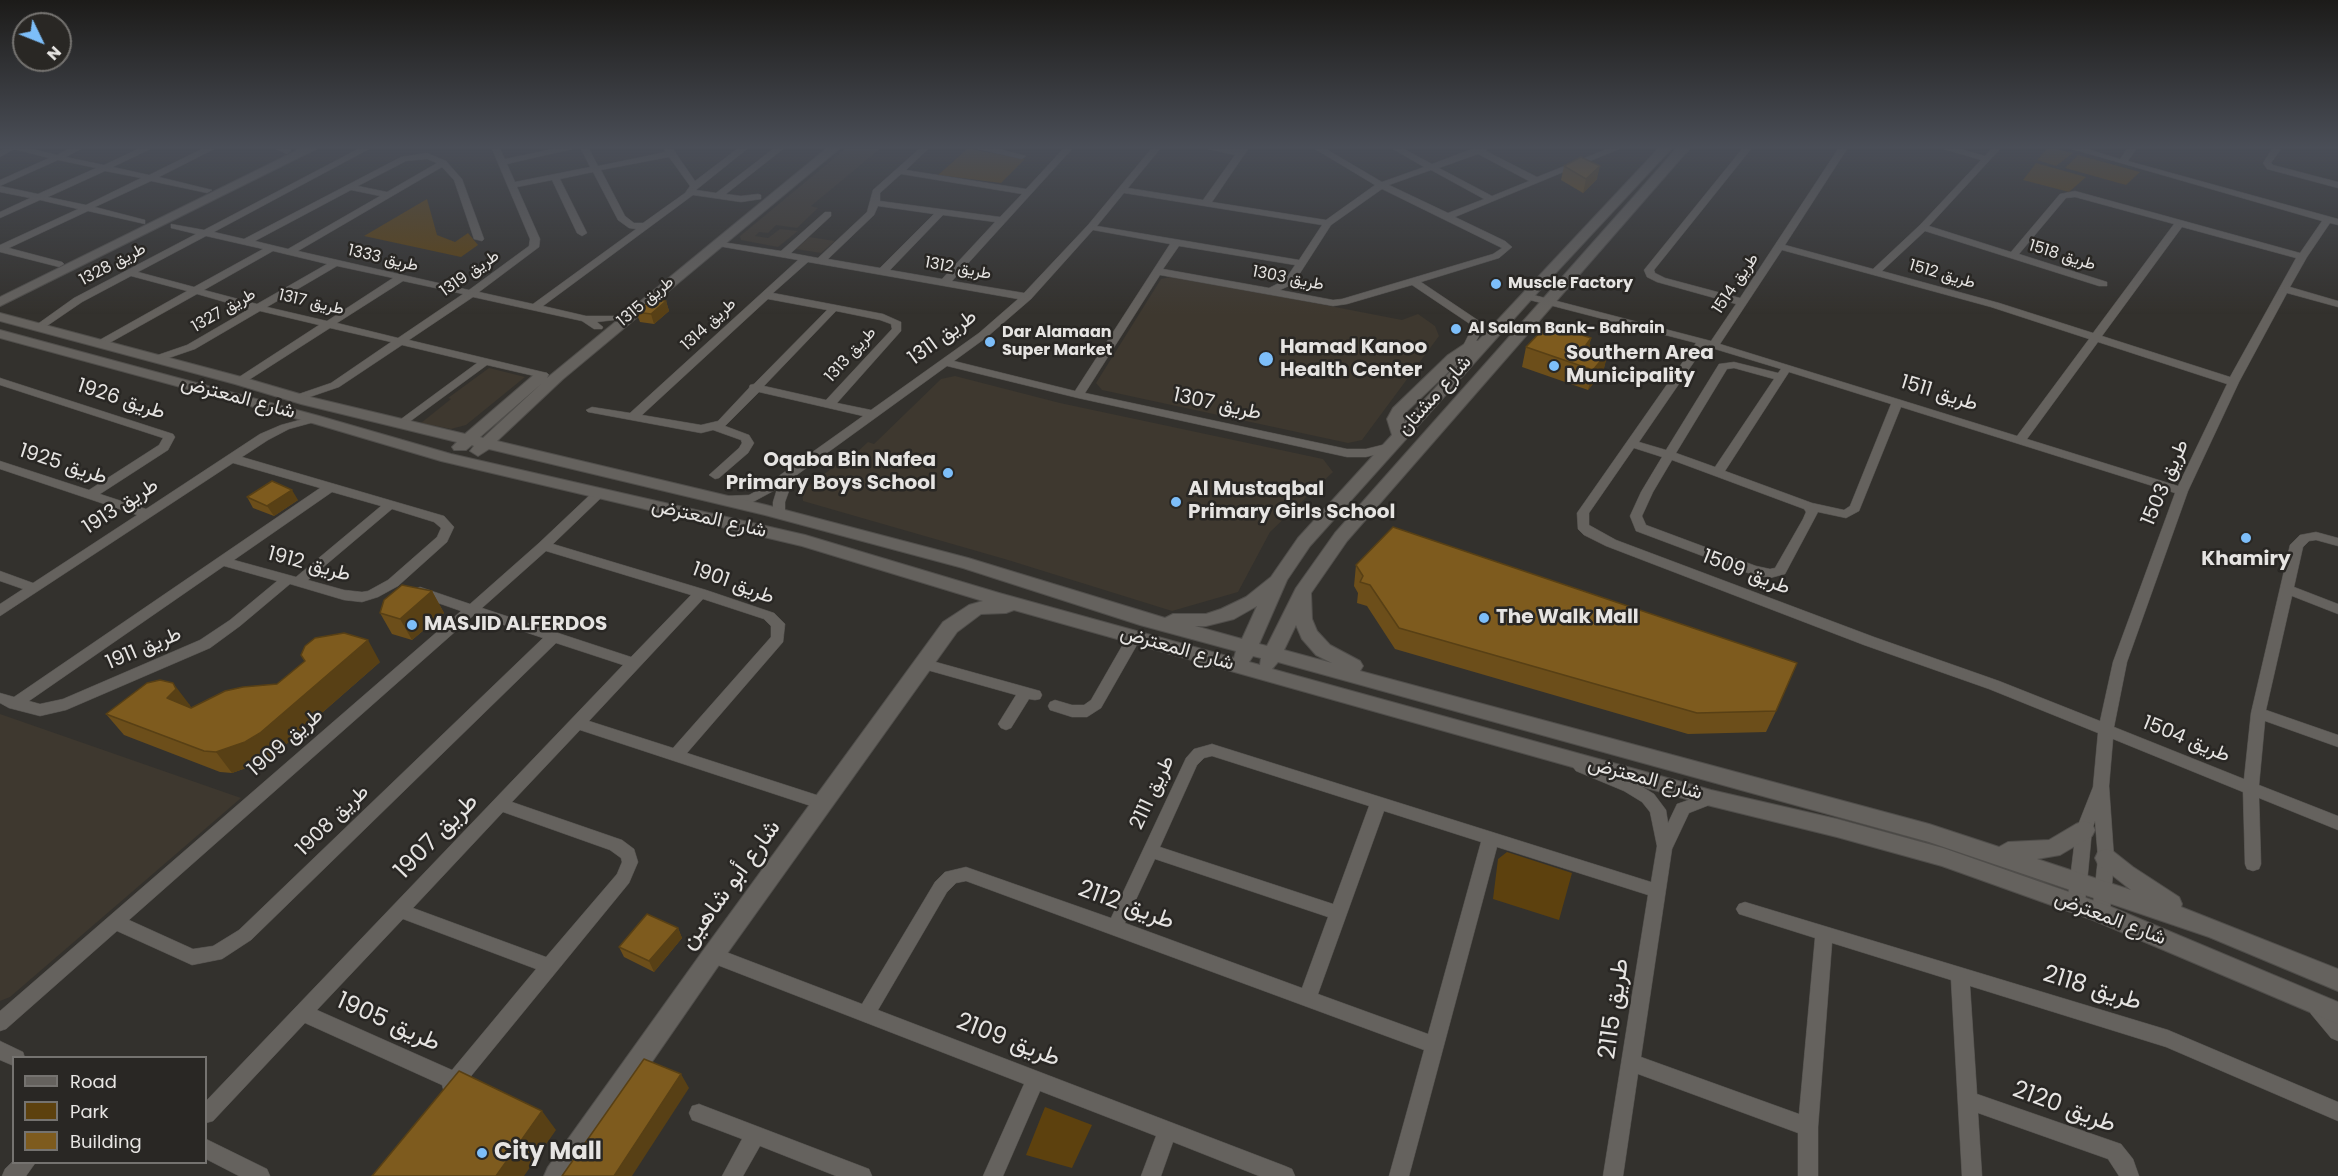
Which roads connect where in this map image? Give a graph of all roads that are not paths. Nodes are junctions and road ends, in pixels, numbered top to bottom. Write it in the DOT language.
graph roads {
  1 [pos="875,203"];
  2 [pos="25,204"];
  3 [pos="67,204"];
  4 [pos="97,204"];
  5 [pos="179,204"];
  6 [pos="196,204"];
  7 [pos="262,204"];
  8 [pos="318,204"];
  9 [pos="374,204"];
  10 [pos="467,204"];
  11 [pos="520,204"];
  12 [pos="568,204"];
  13 [pos="614,204"];
  14 [pos="672,204"];
  15 [pos="744,204"];
  16 [pos="762,204"];
  17 [pos="881,204"];
  18 [pos="1017,204"];
  19 [pos="1113,204"];
  20 [pos="1116,204"];
  21 [pos="1211,204"];
  22 [pos="1355,204"];
  23 [pos="1420,204"];
  24 [pos="1479,204"];
  25 [pos="1609,204"];
  26 [pos="1634,204"];
  27 [pos="1703,204"];
  28 [pos="1807,204"];
  29 [pos="1945,204"];
  30 [pos="2058,204"];
  31 [pos="2113,204"];
  32 [pos="2274,204"];
  33 [pos="88,208"];
  34 [pos="941,212"];
  35 [pos="828,214"];
  36 [pos="0,215"];
  37 [pos="1447,217"];
  38 [pos="1001,220"];
  39 [pos="2333,220"];
  40 [pos="142,222"];
  41 [pos="2180,223"];
  42 [pos="1328,224"];
  43 [pos="174,226"];
  44 [pos="642,226"];
  45 [pos="1923,227"];
  46 [pos="1097,229"];
  47 [pos="582,233"];
  48 [pos="205,234"];
  49 [pos="718,238"];
  50 [pos="479,239"];
  51 [pos="1176,242"];
  52 [pos="244,243"];
  53 [pos="1779,246"];
  54 [pos="0,249"];
  55 [pos="270,249"];
  56 [pos="288,253"];
  57 [pos="785,253"];
  58 [pos="2012,256"];
  59 [pos="807,257"];
  60 [pos="2302,257"];
  61 [pos="821,260"];
  62 [pos="1300,263"];
  63 [pos="335,264"];
  64 [pos="66,266"];
  65 [pos="883,271"];
  66 [pos="1156,271"];
  67 [pos="1876,272"];
  68 [pos="130,273"];
  69 [pos="399,279"];
  70 [pos="1413,281"];
  71 [pos="945,282"];
  72 [pos="2103,284"];
  73 [pos="2286,289"];
  74 [pos="195,291"];
  75 [pos="1271,291"];
  76 [pos="1529,292"];
  77 [pos="0,293"];
  78 [pos="1031,293"];
  79 [pos="470,294"];
  80 [pos="765,296"];
  81 [pos="1550,299"];
  82 [pos="0,302"];
  83 [pos="1741,302"];
  84 [pos="2338,304"];
  85 [pos="259,308"];
  86 [pos="534,308"];
  87 [pos="832,309"];
  88 [pos="0,317"];
  89 [pos="18,322"];
  90 [pos="327,323"];
  91 [pos="592,323"];
  92 [pos="37,328"];
  93 [pos="0,334"];
  94 [pos="1489,337"];
  95 [pos="2094,337"];
  96 [pos="402,341"];
  97 [pos="100,344"];
  98 [pos="1708,344"];
  99 [pos="1467,348"];
  100 [pos="156,359"];
  101 [pos="486,361"];
  102 [pos="943,362"];
  103 [pos="1784,373"];
  104 [pos="543,375"];
  105 [pos="0,381"];
  106 [pos="240,381"];
  107 [pos="2233,382"];
  108 [pos="335,385"];
  109 [pos="754,387"];
  110 [pos="1078,395"];
  111 [pos="297,398"];
  112 [pos="1897,402"];
  113 [pos="830,403"];
  114 [pos="325,406"];
  115 [pos="281,410"];
  116 [pos="592,410"];
  117 [pos="871,414"];
  118 [pos="634,416"];
  119 [pos="502,417"];
  120 [pos="314,419"];
  121 [pos="401,424"];
  122 [pos="714,426"];
  123 [pos="430,431"];
  124 [pos="264,437"];
  125 [pos="467,440"];
  126 [pos="2020,440"];
  127 [pos="1395,442"];
  128 [pos="485,444"];
  129 [pos="1633,444"];
  130 [pos="1347,453"];
  131 [pos="1669,454"];
  132 [pos="231,458"];
  133 [pos="447,458"];
  134 [pos="547,460"];
  135 [pos="465,463"];
  136 [pos="0,465"];
  137 [pos="1718,472"];
  138 [pos="1366,473"];
  139 [pos="788,474"];
  140 [pos="715,475"];
  141 [pos="330,487"];
  142 [pos="2182,491"];
  143 [pos="598,494"];
  144 [pos="90,495"];
  145 [pos="718,499"];
  146 [pos="391,504"];
  147 [pos="1809,506"];
  148 [pos="147,514"];
  149 [pos="779,514"];
  150 [pos="2338,542"];
  151 [pos="544,546"];
  152 [pos="864,559"];
  153 [pos="223,561"];
  154 [pos="1753,570"];
  155 [pos="0,576"];
  156 [pos="1279,579"];
  157 [pos="293,581"];
  158 [pos="393,583"];
  159 [pos="34,588"];
  160 [pos="1305,588"];
  161 [pos="2286,589"];
  162 [pos="1742,592"];
  163 [pos="701,593"];
  164 [pos="470,609"];
  165 [pos="2338,609"];
  166 [pos="0,611"];
  167 [pos="1064,616"];
  168 [pos="1147,620"];
  169 [pos="950,627"];
  170 [pos="1135,636"];
  171 [pos="553,637"];
  172 [pos="1249,646"];
  173 [pos="1273,653"];
  174 [pos="634,664"];
  175 [pos="925,664"];
  176 [pos="1238,666"];
  177 [pos="1263,673"];
  178 [pos="0,698"];
  179 [pos="1439,699"];
  180 [pos="15,704"];
  181 [pos="1055,706"];
  182 [pos="2258,713"];
  183 [pos="577,723"];
  184 [pos="1006,724"];
  185 [pos="2106,730"];
  186 [pos="2338,741"];
  187 [pos="1542,751"];
  188 [pos="675,756"];
  189 [pos="2101,786"];
  190 [pos="2251,788"];
  191 [pos="1711,798"];
  192 [pos="1379,802"];
  193 [pos="822,804"];
  194 [pos="502,805"];
  195 [pos="2338,823"];
  196 [pos="2084,830"];
  197 [pos="1491,837"];
  198 [pos="1664,849"];
  199 [pos="1984,850"];
  200 [pos="1151,851"];
  201 [pos="2106,858"];
  202 [pos="2253,864"];
  203 [pos="2078,880"];
  204 [pos="2104,890"];
  205 [pos="1657,891"];
  206 [pos="2076,904"];
  207 [pos="1745,909"];
  208 [pos="399,910"];
  209 [pos="1339,913"];
  210 [pos="2101,913"];
  211 [pos="115,922"];
  212 [pos="1115,927"];
  213 [pos="2217,930"];
  214 [pos="1824,933"];
  215 [pos="713,955"];
  216 [pos="551,967"];
  217 [pos="1960,975"];
  218 [pos="2338,980"];
  219 [pos="1307,998"];
  220 [pos="2311,1002"];
  221 [pos="301,1012"];
  222 [pos="2338,1013"];
  223 [pos="866,1014"];
  224 [pos="0,1023"];
  225 [pos="2338,1032"];
  226 [pos="1436,1046"];
  227 [pos="1632,1063"];
  228 [pos="1036,1079"];
  229 [pos="455,1081"];
  230 [pos="441,1098"];
  231 [pos="1969,1101"];
  232 [pos="2338,1112"];
  233 [pos="207,1113"];
  234 [pos="699,1113"];
  235 [pos="1808,1127"];
  236 [pos="1168,1130"];
  237 [pos="756,1135"];
  238 [pos="207,1150"];
  239 [pos="24,1164"];
  240 [pos="838,1172"];
  241 [pos="12,1176"];
  242 [pos="260,1176"];
  243 [pos="557,1176"];
  244 [pos="732,1176"];
  245 [pos="861,1176"];
  246 [pos="993,1176"];
  247 [pos="1151,1176"];
  248 [pos="1285,1176"];
  249 [pos="1399,1176"];
  250 [pos="1613,1176"];
  251 [pos="1808,1176"];
  252 [pos="1972,1176"];
  253 [pos="2129,1176"];
  1 -- 61 [label="street"];
  2 -- 36 [label="street"];
  3 -- 33 [label="street"];
  4 -- 33 [label="street"];
  5 -- 40 [label="street"];
  6 -- 64 [label="street"];
  7 -- 48 [label="street, طريق 1328"];
  8 -- 52 [label="street"];
  9 -- 56 [label="street"];
  10 -- 50 [label="street"];
  11 -- 79 [label="street, طريق 1319"];
  12 -- 47 [label="street"];
  13 -- 44 [label="street"];
  14 -- 44 [label="street"];
  15 -- 49 [label="street, طريق 1315"];
  16 -- 49 [label="street, طريق 1315"];
  17 -- 34 [label="street"];
  18 -- 38 [label="street"];
  19 -- 78 [label="street, طريق 1311"];
  20 -- 46 [label="street, طريق 1311"];
  21 -- 42 [label="street"];
  22 -- 42 [label="street"];
  23 -- 37 [label="street, طريق 1303"];
  24 -- 37 [label="street"];
  25 -- 76 [label="street, شارع مشتان"];
  26 -- 81 [label="street, شارع مشتان"];
  27 -- 83 [label="street"];
  28 -- 53 [label="street, طريق 1514"];
  29 -- 45 [label="street"];
  30 -- 58 [label="street, طريق 1518"];
  31 -- 41 [label="street, طريق 1518"];
  32 -- 39 [label="street"];
  33 -- 40 [label="street"];
  33 -- 54 [label="street"];
  34 -- 38 [label="street"];
  34 -- 65 [label="street, طريق 1312"];
  35 -- 57 [label="street"];
  37 -- 70 [label="street, طريق 1303"];
  38 -- 71 [label="street"];
  39 -- 60 [label="street, طريق 1503"];
  40 -- 64 [label="street"];
  41 -- 60 [label="street, طريق 1518"];
  41 -- 95 [label="street"];
  42 -- 62 [label="street"];
  43 -- 48 [label="street, طريق 1333"];
  44 -- 86 [label="street"];
  45 -- 58 [label="street, طريق 1518"];
  45 -- 67 [label="street"];
  46 -- 51 [label="street"];
  46 -- 78 [label="street, طريق 1311"];
  48 -- 52 [label="street, طريق 1333"];
  48 -- 68 [label="street, طريق 1328"];
  49 -- 57 [label="street, طريق 1312"];
  49 -- 91 [label="street, طريق 1315"];
  49 -- 119 [label="street, طريق 1315"];
  51 -- 62 [label="street"];
  51 -- 66 [label="street"];
  52 -- 55 [label="street, طريق 1333"];
  53 -- 67 [label="street, طريق 1512"];
  53 -- 83 [label="street, طريق 1514"];
  54 -- 64 [label="street"];
  55 -- 56 [label="street, طريق 1333"];
  55 -- 74 [label="street"];
  56 -- 63 [label="street, طريق 1333"];
  57 -- 59 [label="street, طريق 1312"];
  58 -- 72 [label="street, طريق 1518"];
  59 -- 61 [label="street, طريق 1312"];
  59 -- 80 [label="street, طريق 1314"];
  60 -- 73 [label="street, طريق 1503"];
  61 -- 65 [label="street, طريق 1312"];
  62 -- 75 [label="street"];
  63 -- 69 [label="street, طريق 1333"];
  63 -- 85 [label="street, طريق 1327"];
  64 -- 77 [label="street"];
  64 -- 82 [label="street"];
  64 -- 89 [label="street"];
  65 -- 71 [label="street, طريق 1312"];
  66 -- 75 [label="street, طريق 1303"];
  66 -- 110 [label="street"];
  67 -- 95 [label="street, طريق 1512"];
  68 -- 74 [label="street, طريق 1317"];
  68 -- 92 [label="street, طريق 1328"];
  69 -- 79 [label="street, طريق 1333"];
  69 -- 90 [label="street"];
  70 -- 75 [label="street, طريق 1303"];
  70 -- 99 [label="street"];
  71 -- 78 [label="street, طريق 1312"];
  73 -- 84 [label="street"];
  73 -- 107 [label="street, طريق 1503"];
  74 -- 85 [label="street, طريق 1317"];
  74 -- 97 [label="street"];
  76 -- 81 [label="street, طريق 1511"];
  76 -- 94 [label="street, شارع مشتان"];
  78 -- 102 [label="street, طريق 1311"];
  79 -- 86 [label="street, طريق 1333"];
  79 -- 96 [label="street, طريق 1319"];
  80 -- 87 [label="street, طريق 1313"];
  80 -- 118 [label="street, طريق 1314"];
  81 -- 98 [label="street, طريق 1511"];
  81 -- 160 [label="street, شارع مشتان"];
  83 -- 98 [label="street, طريق 1514"];
  85 -- 90 [label="street, طريق 1317"];
  85 -- 100 [label="street, طريق 1327"];
  86 -- 91 [label="street, طريق 1333"];
  87 -- 109 [label="street"];
  87 -- 113 [label="street, طريق 1313"];
  88 -- 89 [label="street, شارع المعترض"];
  89 -- 92 [label="street, شارع المعترض"];
  90 -- 96 [label="street, طريق 1317"];
  90 -- 106 [label="street"];
  91 -- 104 [label="street, طريق 1315"];
  92 -- 97 [label="street, شارع المعترض"];
  93 -- 115 [label="street, شارع المعترض"];
  94 -- 99 [label="street"];
  94 -- 127 [label="street, شارع مشتان"];
  95 -- 107 [label="street, طريق 1512"];
  95 -- 126 [label="street"];
  96 -- 101 [label="street, طريق 1317"];
  96 -- 108 [label="street, طريق 1319"];
  97 -- 100 [label="street, شارع المعترض"];
  98 -- 103 [label="street, طريق 1511"];
  98 -- 129 [label="street, طريق 1509"];
  99 -- 127 [label="street"];
  100 -- 106 [label="street, شارع المعترض"];
  101 -- 104 [label="street, طريق 1317"];
  101 -- 121 [label="street"];
  102 -- 110 [label="street, طريق 1307"];
  102 -- 117 [label="street, طريق 1311"];
  103 -- 112 [label="street, طريق 1511"];
  103 -- 131 [label="street"];
  103 -- 137 [label="street"];
  104 -- 119 [label="street, طريق 1315"];
  105 -- 144 [label="street, طريق 1926"];
  106 -- 111 [label="street, شارع المعترض"];
  107 -- 142 [label="street, طريق 1503"];
  108 -- 111 [label="street, طريق 1319"];
  108 -- 114 [label="street"];
  109 -- 113 [label="street"];
  109 -- 122 [label="street"];
  110 -- 130 [label="street, طريق 1307"];
  111 -- 114 [label="street, شارع المعترض"];
  112 -- 126 [label="street, طريق 1511"];
  112 -- 147 [label="street"];
  113 -- 117 [label="street"];
  114 -- 121 [label="street, شارع المعترض"];
  115 -- 120 [label="street, شارع المعترض"];
  115 -- 124 [label="street, طريق 1913"];
  116 -- 118 [label="street"];
  117 -- 139 [label="street, طريق 1311"];
  118 -- 122 [label="street"];
  119 -- 123 [label="street"];
  119 -- 125 [label="street, طريق 1315"];
  119 -- 128 [label="street, طريق 1315"];
  119 -- 134 [label="street"];
  120 -- 124 [label="street, طريق 1913"];
  120 -- 133 [label="street, شارع المعترض"];
  121 -- 123 [label="street, شارع المعترض"];
  122 -- 140 [label="street"];
  123 -- 125 [label="street, شارع المعترض"];
  124 -- 132 [label="street, طريق 1913"];
  125 -- 128 [label="street, شارع المعترض"];
  125 -- 133 [label="street, طريق 1315"];
  126 -- 142 [label="street, طريق 1511"];
  127 -- 130 [label="street, طريق 1307"];
  127 -- 138 [label="street, شارع مشتان"];
  128 -- 134 [label="street, شارع المعترض"];
  128 -- 135 [label="street, طريق 1315"];
  129 -- 131 [label="street"];
  129 -- 162 [label="street, طريق 1509"];
  130 -- 138 [label="street"];
  131 -- 137 [label="street"];
  131 -- 154 [label="street"];
  132 -- 141 [label="street, طريق 1912"];
  132 -- 148 [label="street, طريق 1913"];
  133 -- 135 [label="street, شارع المعترض"];
  134 -- 145 [label="street, شارع المعترض"];
  135 -- 143 [label="street, شارع المعترض"];
  136 -- 144 [label="street, طريق 1925"];
  137 -- 147 [label="street"];
  138 -- 156 [label="street, شارع مشتان"];
  139 -- 145 [label="street, طريق 1311"];
  139 -- 149 [label="street"];
  141 -- 146 [label="street, طريق 1912"];
  141 -- 153 [label="street, طريق 1912"];
  142 -- 185 [label="street, طريق 1503"];
  143 -- 151 [label="street, طريق 1909"];
  143 -- 152 [label="street, شارع المعترض"];
  144 -- 148 [label="street, طريق 1925"];
  145 -- 149 [label="street, شارع المعترض"];
  146 -- 157 [label="street, طريق 1911"];
  146 -- 158 [label="street, طريق 1912"];
  147 -- 154 [label="street"];
  148 -- 159 [label="street, طريق 1913"];
  149 -- 168 [label="street, شارع المعترض"];
  150 -- 161 [label="street, طريق 1504"];
  151 -- 163 [label="street, طريق 1901"];
  151 -- 164 [label="street, طريق 1909"];
  152 -- 167 [label="street, شارع المعترض"];
  152 -- 169 [label="street, شارع أبو شاهين"];
  153 -- 157 [label="street, طريق 1912"];
  153 -- 180 [label="street, طريق 1912"];
  154 -- 162 [label="street"];
  155 -- 159 [label="street"];
  156 -- 168 [label="street"];
  156 -- 172 [label="street, شارع مشتان"];
  157 -- 158 [label="street, طريق 1912"];
  157 -- 180 [label="street, طريق 1911"];
  158 -- 164 [label="street"];
  159 -- 166 [label="street, طريق 1913"];
  160 -- 173 [label="street, شارع مشتان"];
  160 -- 179 [label="street"];
  161 -- 165 [label="street"];
  161 -- 182 [label="street, طريق 1504"];
  162 -- 185 [label="street, طريق 1509"];
  163 -- 174 [label="street, طريق 1907"];
  163 -- 188 [label="street, طريق 1901"];
  164 -- 171 [label="street"];
  164 -- 211 [label="street, طريق 1909"];
  167 -- 169 [label="street, شارع أبو شاهين"];
  167 -- 170 [label="street, شارع المعترض"];
  168 -- 172 [label="street, شارع المعترض"];
  169 -- 175 [label="street, شارع أبو شاهين"];
  170 -- 176 [label="street, شارع المعترض"];
  170 -- 181 [label="street"];
  171 -- 174 [label="street"];
  171 -- 211 [label="street, طريق 1908"];
  172 -- 173 [label="street, شارع المعترض"];
  172 -- 176 [label="street, شارع مشتان"];
  173 -- 177 [label="street, شارع مشتان"];
  173 -- 179 [label="street, شارع المعترض"];
  174 -- 183 [label="street, طريق 1907"];
  175 -- 184 [label="street"];
  175 -- 193 [label="street, شارع أبو شاهين"];
  176 -- 177 [label="street, شارع المعترض"];
  177 -- 187 [label="street, شارع المعترض"];
  178 -- 180 [label="street, طريق 1911"];
  179 -- 199 [label="street, شارع المعترض"];
  182 -- 186 [label="street"];
  182 -- 190 [label="street, طريق 1504"];
  183 -- 188 [label="street"];
  183 -- 194 [label="street, طريق 1907"];
  185 -- 189 [label="street, طريق 1503"];
  185 -- 190 [label="street, طريق 1504"];
  187 -- 191 [label="street, شارع المعترض"];
  187 -- 198 [label="street, طريق 2115"];
  188 -- 193 [label="street"];
  189 -- 196 [label="street, طريق 1503"];
  189 -- 201 [label="street, طريق 1503"];
  190 -- 195 [label="street, طريق 1504"];
  190 -- 202 [label="street, طريق 1504"];
  191 -- 198 [label="street, طريق 2115"];
  191 -- 206 [label="street, شارع المعترض"];
  192 -- 197 [label="street, طريق 2111"];
  192 -- 200 [label="street, طريق 2111"];
  192 -- 209 [label="street"];
  193 -- 215 [label="street, شارع أبو شاهين"];
  194 -- 208 [label="street, طريق 1907"];
  194 -- 216 [label="street"];
  196 -- 199 [label="street"];
  196 -- 203 [label="street, طريق 1503"];
  197 -- 205 [label="street, طريق 2111"];
  197 -- 226 [label="street"];
  198 -- 205 [label="street, طريق 2115"];
  199 -- 203 [label="street, شارع المعترض"];
  200 -- 209 [label="street"];
  200 -- 212 [label="street, طريق 2111"];
  201 -- 204 [label="street, طريق 1503"];
  201 -- 213 [label="street"];
  203 -- 204 [label="street, شارع المعترض"];
  203 -- 206 [label="street, طريق 1503"];
  204 -- 210 [label="street, طريق 1503"];
  204 -- 213 [label="street, شارع المعترض"];
  205 -- 227 [label="street, طريق 2115"];
  206 -- 210 [label="street, شارع المعترض"];
  207 -- 214 [label="street, طريق 2118"];
  208 -- 216 [label="street"];
  208 -- 221 [label="street, طريق 1907"];
  209 -- 219 [label="street"];
  210 -- 220 [label="street, شارع المعترض"];
  211 -- 224 [label="street, طريق 1909"];
  212 -- 219 [label="street, طريق 2112"];
  212 -- 223 [label="street, طريق 2112"];
  213 -- 218 [label="street, شارع المعترض"];
  214 -- 217 [label="street, طريق 2118"];
  214 -- 235 [label="street"];
  215 -- 223 [label="street, طريق 2109"];
  215 -- 243 [label="street, شارع أبو شاهين"];
  216 -- 229 [label="street"];
  217 -- 231 [label="street"];
  217 -- 232 [label="street, طريق 2118"];
  219 -- 226 [label="street, طريق 2112"];
  220 -- 222 [label="street, شارع المعترض"];
  220 -- 225 [label="street"];
  221 -- 229 [label="street, طريق 1905"];
  221 -- 233 [label="street, طريق 1907"];
  223 -- 228 [label="street, طريق 2109"];
  226 -- 249 [label="street"];
  227 -- 235 [label="street"];
  227 -- 250 [label="street, طريق 2115"];
  228 -- 236 [label="street, طريق 2109"];
  228 -- 246 [label="street"];
  229 -- 230 [label="street"];
  231 -- 252 [label="street"];
  231 -- 253 [label="street, طريق 2120"];
  234 -- 237 [label="street"];
  235 -- 251 [label="street"];
  236 -- 247 [label="street"];
  236 -- 248 [label="street, طريق 2109"];
  237 -- 240 [label="street"];
  237 -- 244 [label="street"];
  238 -- 242 [label="street"];
  239 -- 241 [label="street"];
  240 -- 245 [label="street"];
}
